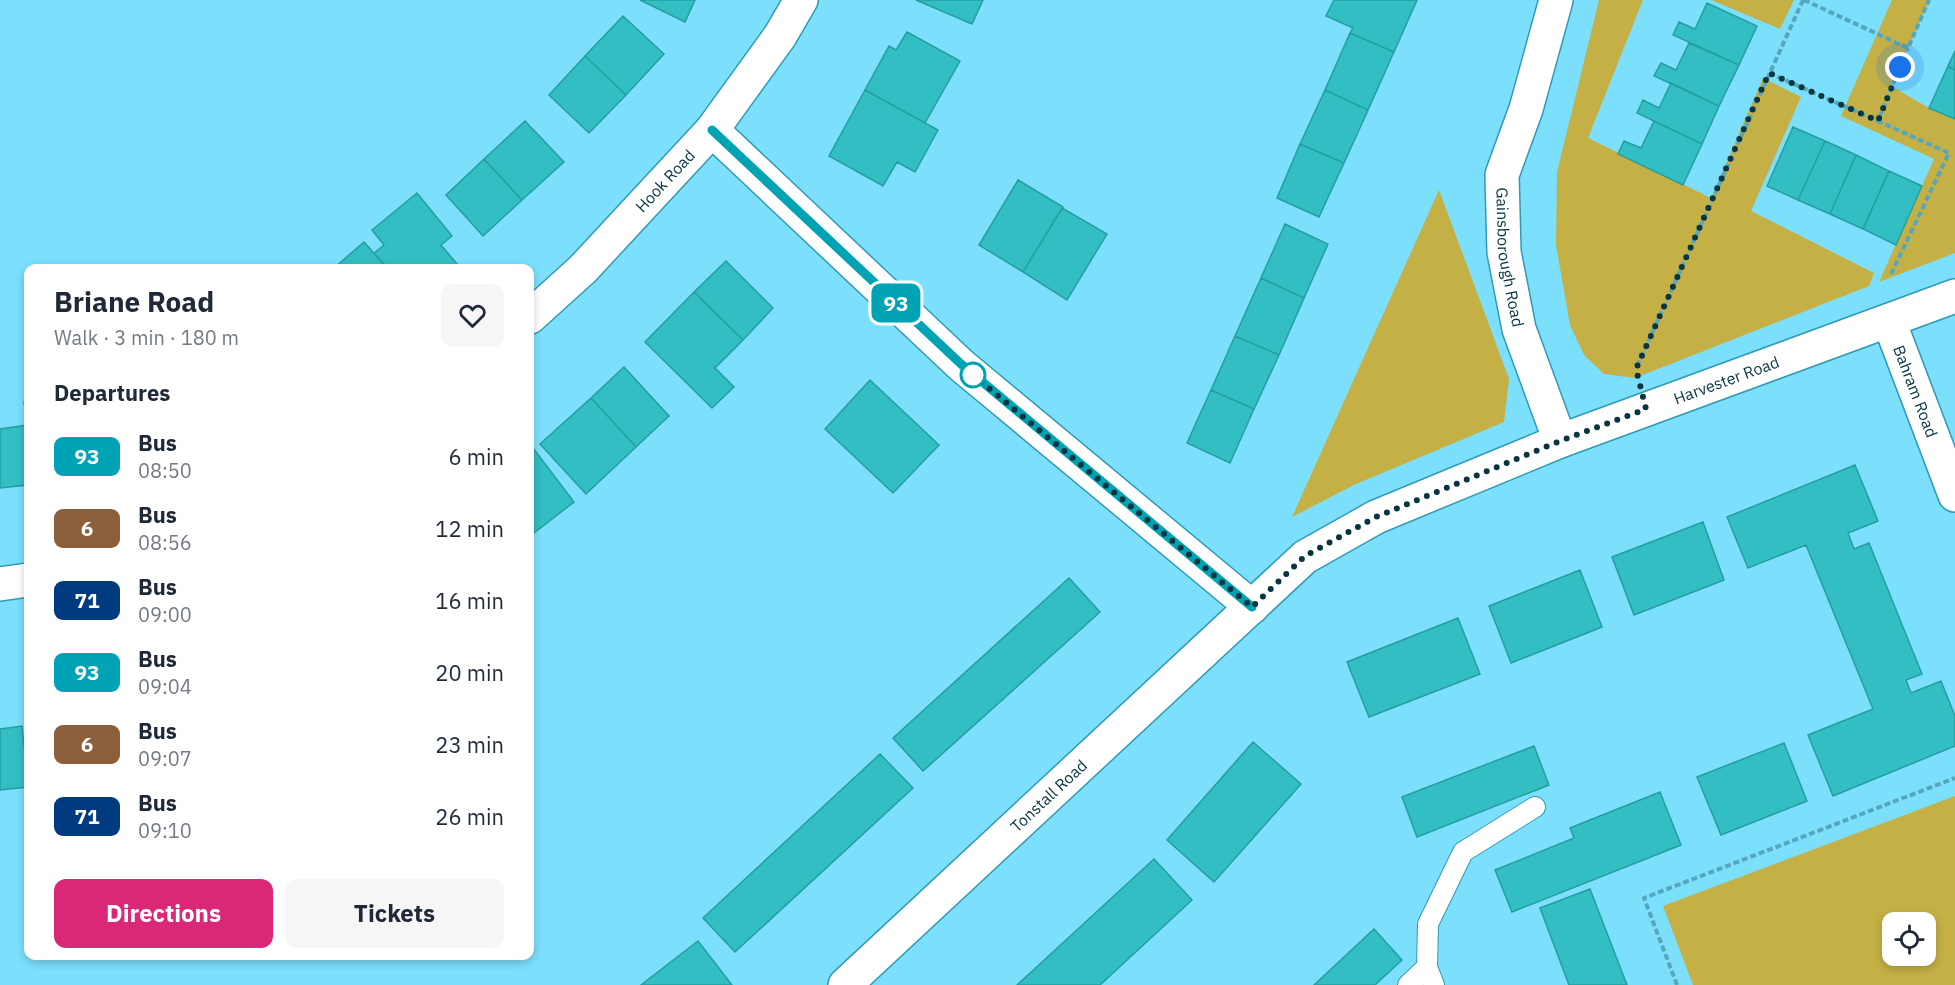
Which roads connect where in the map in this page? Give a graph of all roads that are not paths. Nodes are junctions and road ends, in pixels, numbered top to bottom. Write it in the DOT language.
graph roads {
  1 [pos="801,0"];
  2 [pos="1556,0"];
  3 [pos="712,130"];
  4 [pos="1955,296"];
  5 [pos="534,312"];
  6 [pos="1889,321"];
  7 [pos="1560,441"];
  8 [pos="1955,495"];
  9 [pos="24,581"];
  10 [pos="0,584"];
  11 [pos="1252,607"];
  12 [pos="1535,807"];
  13 [pos="1431,976"];
  14 [pos="845,985"];
  15 [pos="1408,985"];
  1 -- 3 [label="street, Hook Road"];
  2 -- 7 [label="street, Gainsborough Road"];
  3 -- 5 [label="street, Hook Road"];
  3 -- 11 [label="street"];
  4 -- 6 [label="street, Harvester Road"];
  6 -- 7 [label="street, Harvester Road"];
  6 -- 8 [label="street, Bahram Road"];
  7 -- 11 [label="street, Harvester Road"];
  9 -- 10 [label="street"];
  11 -- 14 [label="street, Tonstall Road"];
  12 -- 13 [label="lane"];
  13 -- 15 [label="lane"];
}
